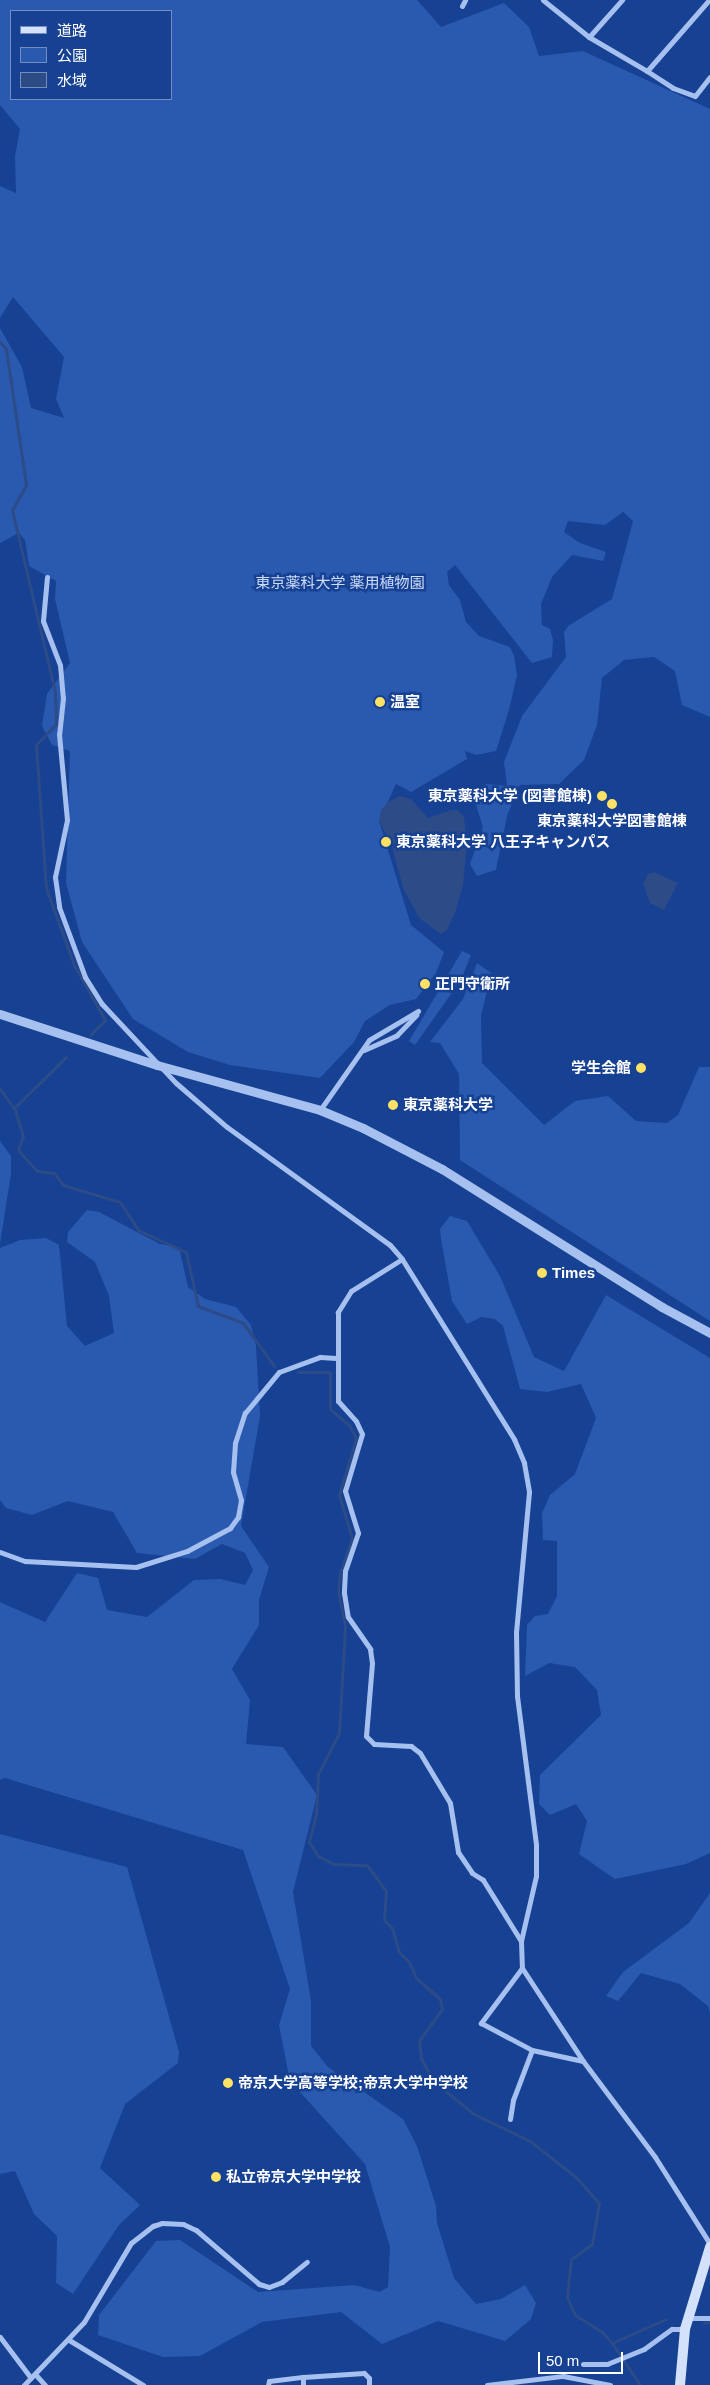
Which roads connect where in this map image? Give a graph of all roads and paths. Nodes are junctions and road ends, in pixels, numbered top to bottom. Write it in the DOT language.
graph roads {
  1 [pos="543,0"];
  2 [pos="622,0"];
  3 [pos="709,0"];
  4 [pos="589,38"];
  5 [pos="647,71"];
  6 [pos="710,77"];
  7 [pos="47,576"];
  8 [pos="0,1014"];
  9 [pos="361,1052"];
  10 [pos="157,1065"];
  11 [pos="320,1110"];
  12 [pos="402,1259"];
  13 [pos="710,1333"];
  14 [pos="336,1358"];
  15 [pos="0,1552"];
  16 [pos="521,1941"];
  17 [pos="522,1968"];
  18 [pos="532,2050"];
  19 [pos="583,2062"];
  20 [pos="510,2119"];
  21 [pos="710,2245"];
  22 [pos="307,2262"];
  23 [pos="688,2318"];
  24 [pos="710,2318"];
  25 [pos="685,2329"];
  26 [pos="0,2337"];
  27 [pos="69,2340"];
  28 [pos="583,2364"];
  29 [pos="33,2376"];
  30 [pos="304,2377"];
  31 [pos="24,2385"];
  32 [pos="45,2385"];
  33 [pos="143,2385"];
  34 [pos="268,2385"];
  35 [pos="303,2385"];
  36 [pos="369,2385"];
  37 [pos="487,2385"];
  38 [pos="610,2385"];
  39 [pos="680,2385"];
  1 -- 4 [label="street"];
  2 -- 4 [label="street"];
  3 -- 5 [label="street"];
  4 -- 5 [label="street"];
  5 -- 6 [label="street"];
  7 -- 10 [label="street"];
  8 -- 10 [label="street"];
  9 -- 9 [label="street"];
  9 -- 11 [label="street"];
  10 -- 11 [label="street"];
  10 -- 12 [label="street"];
  11 -- 13 [label="street"];
  12 -- 14 [label="street"];
  12 -- 16 [label="street"];
  14 -- 15 [label="street"];
  14 -- 16 [label="street"];
  16 -- 17 [label="street"];
  17 -- 18 [label="street"];
  17 -- 19 [label="street"];
  18 -- 19 [label="street"];
  18 -- 20 [label="street"];
  19 -- 21 [label="street"];
  21 -- 23 [label="main road"];
  22 -- 27 [label="street"];
  23 -- 24 [label="street"];
  23 -- 25 [label="main road"];
  25 -- 28 [label="street"];
  25 -- 39 [label="main road"];
  26 -- 29 [label="street"];
  27 -- 29 [label="street"];
  27 -- 33 [label="street"];
  29 -- 31 [label="street"];
  29 -- 32 [label="street"];
  30 -- 34 [label="street"];
  30 -- 35 [label="street"];
  30 -- 36 [label="street"];
  37 -- 38 [label="street"];
}
